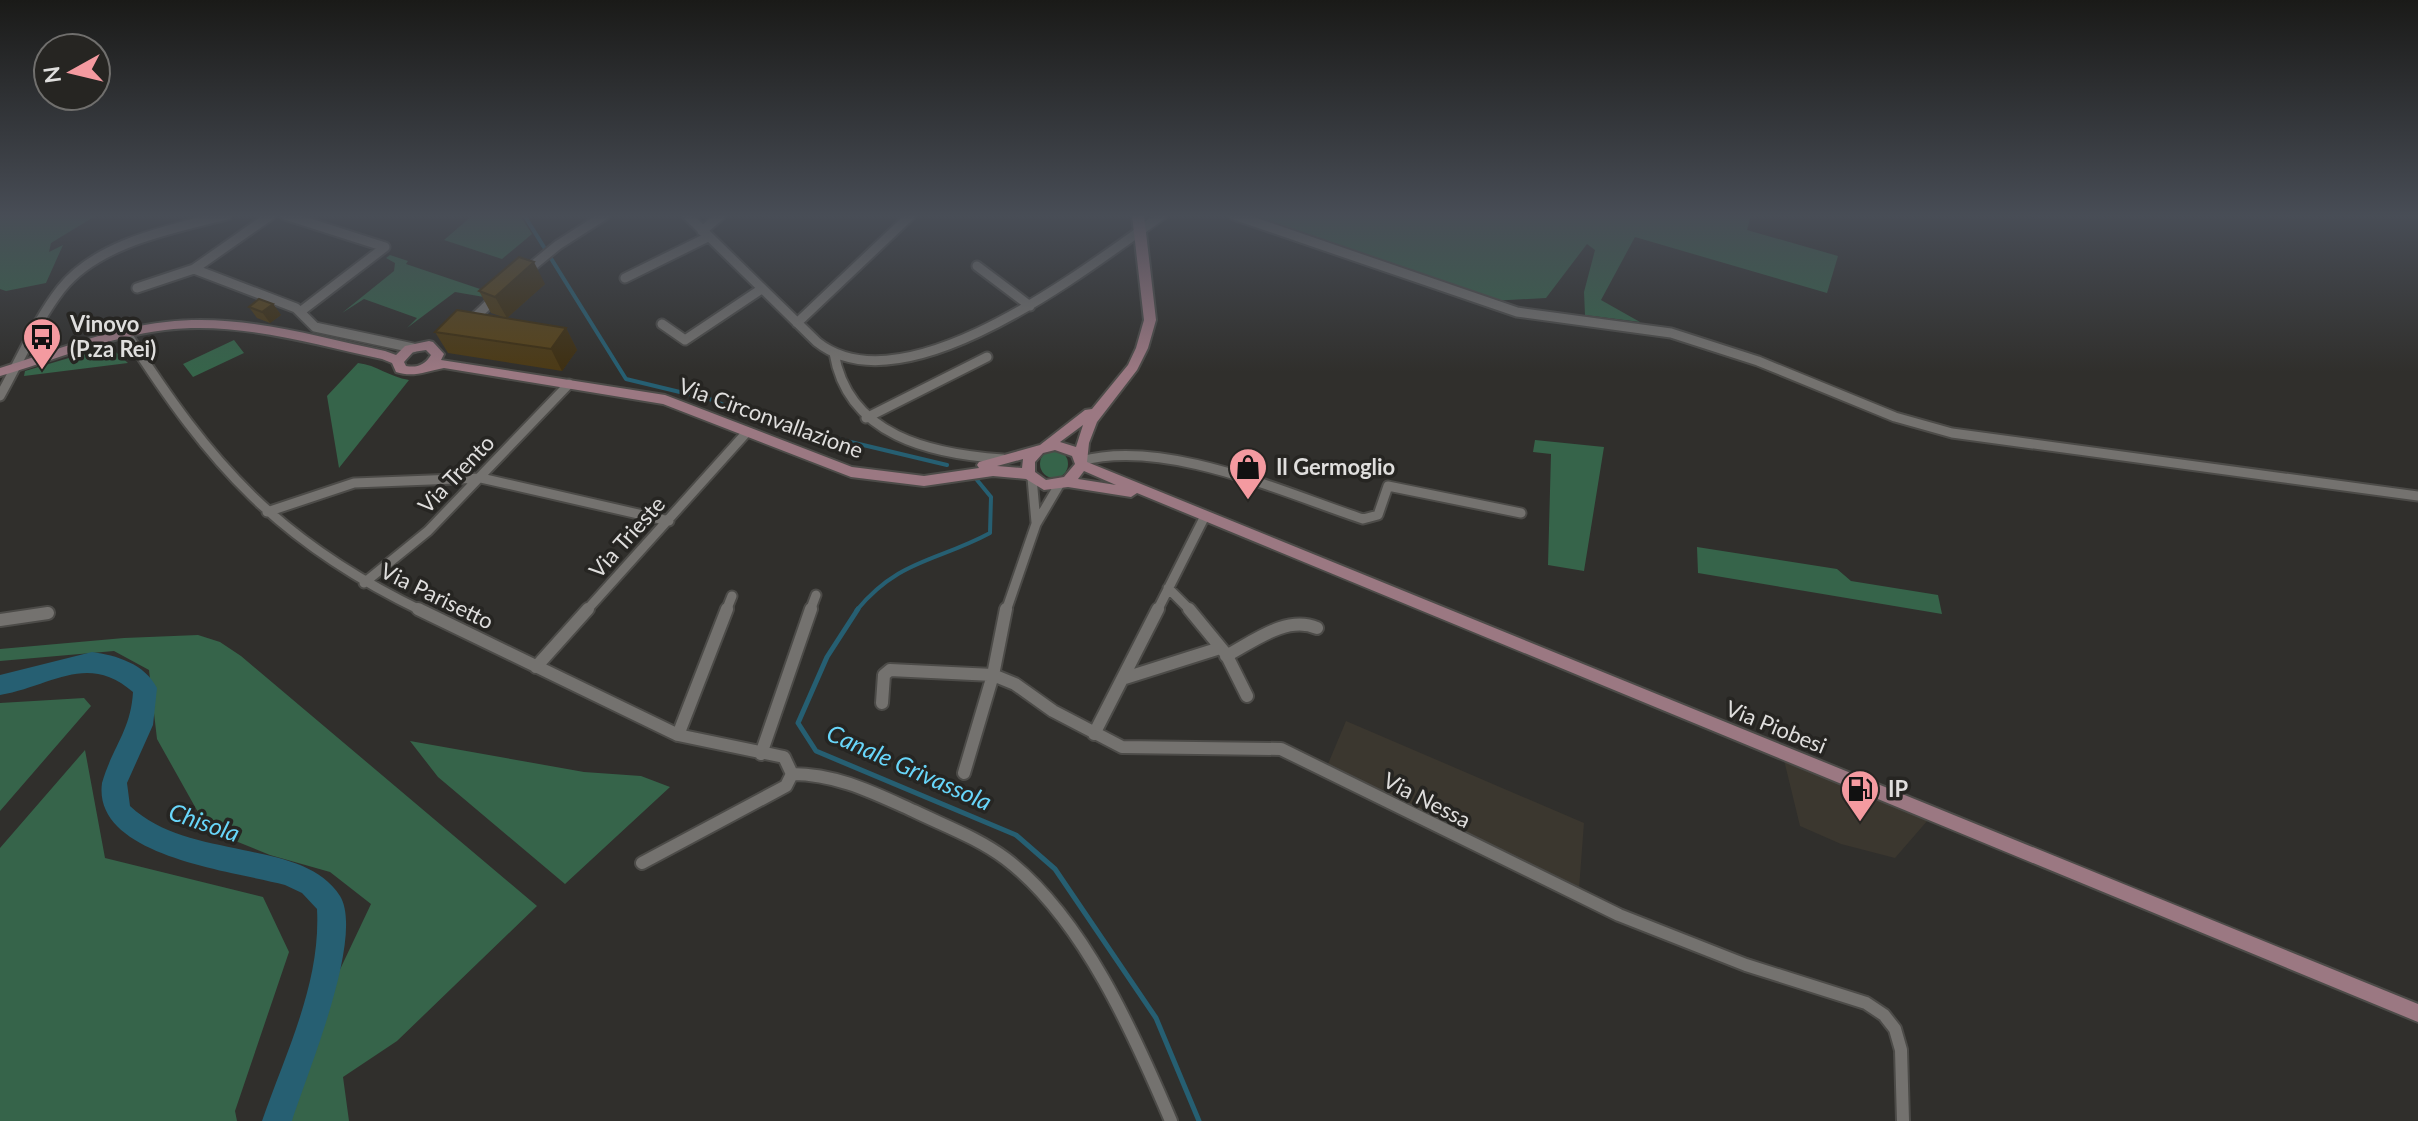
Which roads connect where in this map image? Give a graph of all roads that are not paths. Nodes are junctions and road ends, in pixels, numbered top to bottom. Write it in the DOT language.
graph roads {
  1 [pos="89,267"];
  2 [pos="358,267"];
  3 [pos="531,267"];
  4 [pos="644,267"];
  5 [pos="738,267"];
  6 [pos="856,267"];
  7 [pos="979,267"];
  8 [pos="1086,267"];
  9 [pos="1143,267"];
  10 [pos="1387,267"];
  11 [pos="194,269"];
  12 [pos="521,276"];
  13 [pos="625,278"];
  14 [pos="137,288"];
  15 [pos="760,290"];
  16 [pos="499,295"];
  17 [pos="1030,306"];
  18 [pos="300,312"];
  19 [pos="797,323"];
  20 [pos="662,324"];
  21 [pos="461,331"];
  22 [pos="127,334"];
  23 [pos="437,353"];
  24 [pos="834,353"];
  25 [pos="405,354"];
  26 [pos="987,357"];
  27 [pos="17,367"];
  28 [pos="0,372"];
  29 [pos="569,384"];
  30 [pos="0,396"];
  31 [pos="1103,404"];
  32 [pos="866,418"];
  33 [pos="747,432"];
  34 [pos="1042,448"];
  35 [pos="1009,459"];
  36 [pos="1081,461"];
  37 [pos="1031,476"];
  38 [pos="481,478"];
  39 [pos="895,480"];
  40 [pos="1064,483"];
  41 [pos="2418,496"];
  42 [pos="1162,499"];
  43 [pos="267,512"];
  44 [pos="1521,513"];
  45 [pos="1205,516"];
  46 [pos="669,521"];
  47 [pos="1036,524"];
  48 [pos="364,583"];
  49 [pos="1168,588"];
  50 [pos="816,595"];
  51 [pos="732,596"];
  52 [pos="48,613"];
  53 [pos="0,620"];
  54 [pos="1317,628"];
  55 [pos="1223,652"];
  56 [pos="536,667"];
  57 [pos="993,675"];
  58 [pos="1125,678"];
  59 [pos="1247,696"];
  60 [pos="882,703"];
  61 [pos="1094,734"];
  62 [pos="678,735"];
  63 [pos="761,754"];
  64 [pos="964,773"];
  65 [pos="789,780"];
  66 [pos="642,863"];
  67 [pos="2418,1013"];
  68 [pos="1171,1121"];
  69 [pos="1903,1121"];
  1 -- 27 [label="street"];
  2 -- 18 [label="street"];
  3 -- 12 [label="street"];
  4 -- 13 [label="street"];
  5 -- 15 [label="street"];
  6 -- 19 [label="street"];
  7 -- 17 [label="street"];
  8 -- 17 [label="street"];
  9 -- 31 [label="street"];
  10 -- 41 [label="street"];
  11 -- 14 [label="street"];
  11 -- 18 [label="street"];
  15 -- 19 [label="street"];
  15 -- 20 [label="street"];
  16 -- 21 [label="street"];
  17 -- 24 [label="street"];
  18 -- 25 [label="street"];
  19 -- 24 [label="street"];
  22 -- 25 [label="street"];
  22 -- 27 [label="street"];
  22 -- 43 [label="street, Via Parisetto"];
  23 -- 25 [label="street"];
  23 -- 25 [label="street, Via Circonvallazione"];
  23 -- 29 [label="street, Via Circonvallazione"];
  24 -- 32 [label="street"];
  26 -- 32 [label="street"];
  27 -- 28 [label="street"];
  27 -- 30 [label="street"];
  29 -- 33 [label="street, Via Circonvallazione"];
  29 -- 38 [label="street, Via Trento"];
  31 -- 34 [label="street"];
  31 -- 36 [label="street"];
  32 -- 35 [label="street"];
  33 -- 39 [label="street, Via Circonvallazione"];
  33 -- 46 [label="street, Via Trieste"];
  34 -- 35 [label="street, Via Circonvallazione"];
  34 -- 36 [label="street"];
  34 -- 37 [label="street"];
  35 -- 39 [label="street, Via Circonvallazione"];
  36 -- 40 [label="street"];
  36 -- 42 [label="street, Via Piobesi"];
  36 -- 44 [label="street"];
  37 -- 39 [label="street, Via Circonvallazione"];
  37 -- 40 [label="street"];
  37 -- 47 [label="street"];
  38 -- 43 [label="street"];
  38 -- 46 [label="street"];
  38 -- 48 [label="street, Via Trento"];
  40 -- 42 [label="street, Via Piobesi"];
  40 -- 47 [label="street"];
  42 -- 45 [label="street, Via Piobesi"];
  43 -- 48 [label="street, Via Parisetto"];
  45 -- 49 [label="street"];
  45 -- 67 [label="street, Via Piobesi"];
  46 -- 56 [label="street, Via Trieste"];
  47 -- 57 [label="street"];
  48 -- 56 [label="street, Via Parisetto"];
  49 -- 55 [label="street"];
  49 -- 58 [label="street"];
  50 -- 63 [label="street"];
  51 -- 62 [label="street"];
  52 -- 53 [label="street"];
  54 -- 55 [label="street"];
  55 -- 58 [label="street"];
  55 -- 59 [label="street"];
  56 -- 62 [label="street, Via Parisetto"];
  57 -- 60 [label="street"];
  57 -- 61 [label="street, Via Nessa"];
  57 -- 64 [label="street"];
  58 -- 61 [label="street"];
  61 -- 69 [label="street, Via Nessa"];
  62 -- 63 [label="street, Via Parisetto"];
  63 -- 65 [label="street, Via Parisetto"];
  65 -- 66 [label="street"];
  65 -- 68 [label="street"];
}
